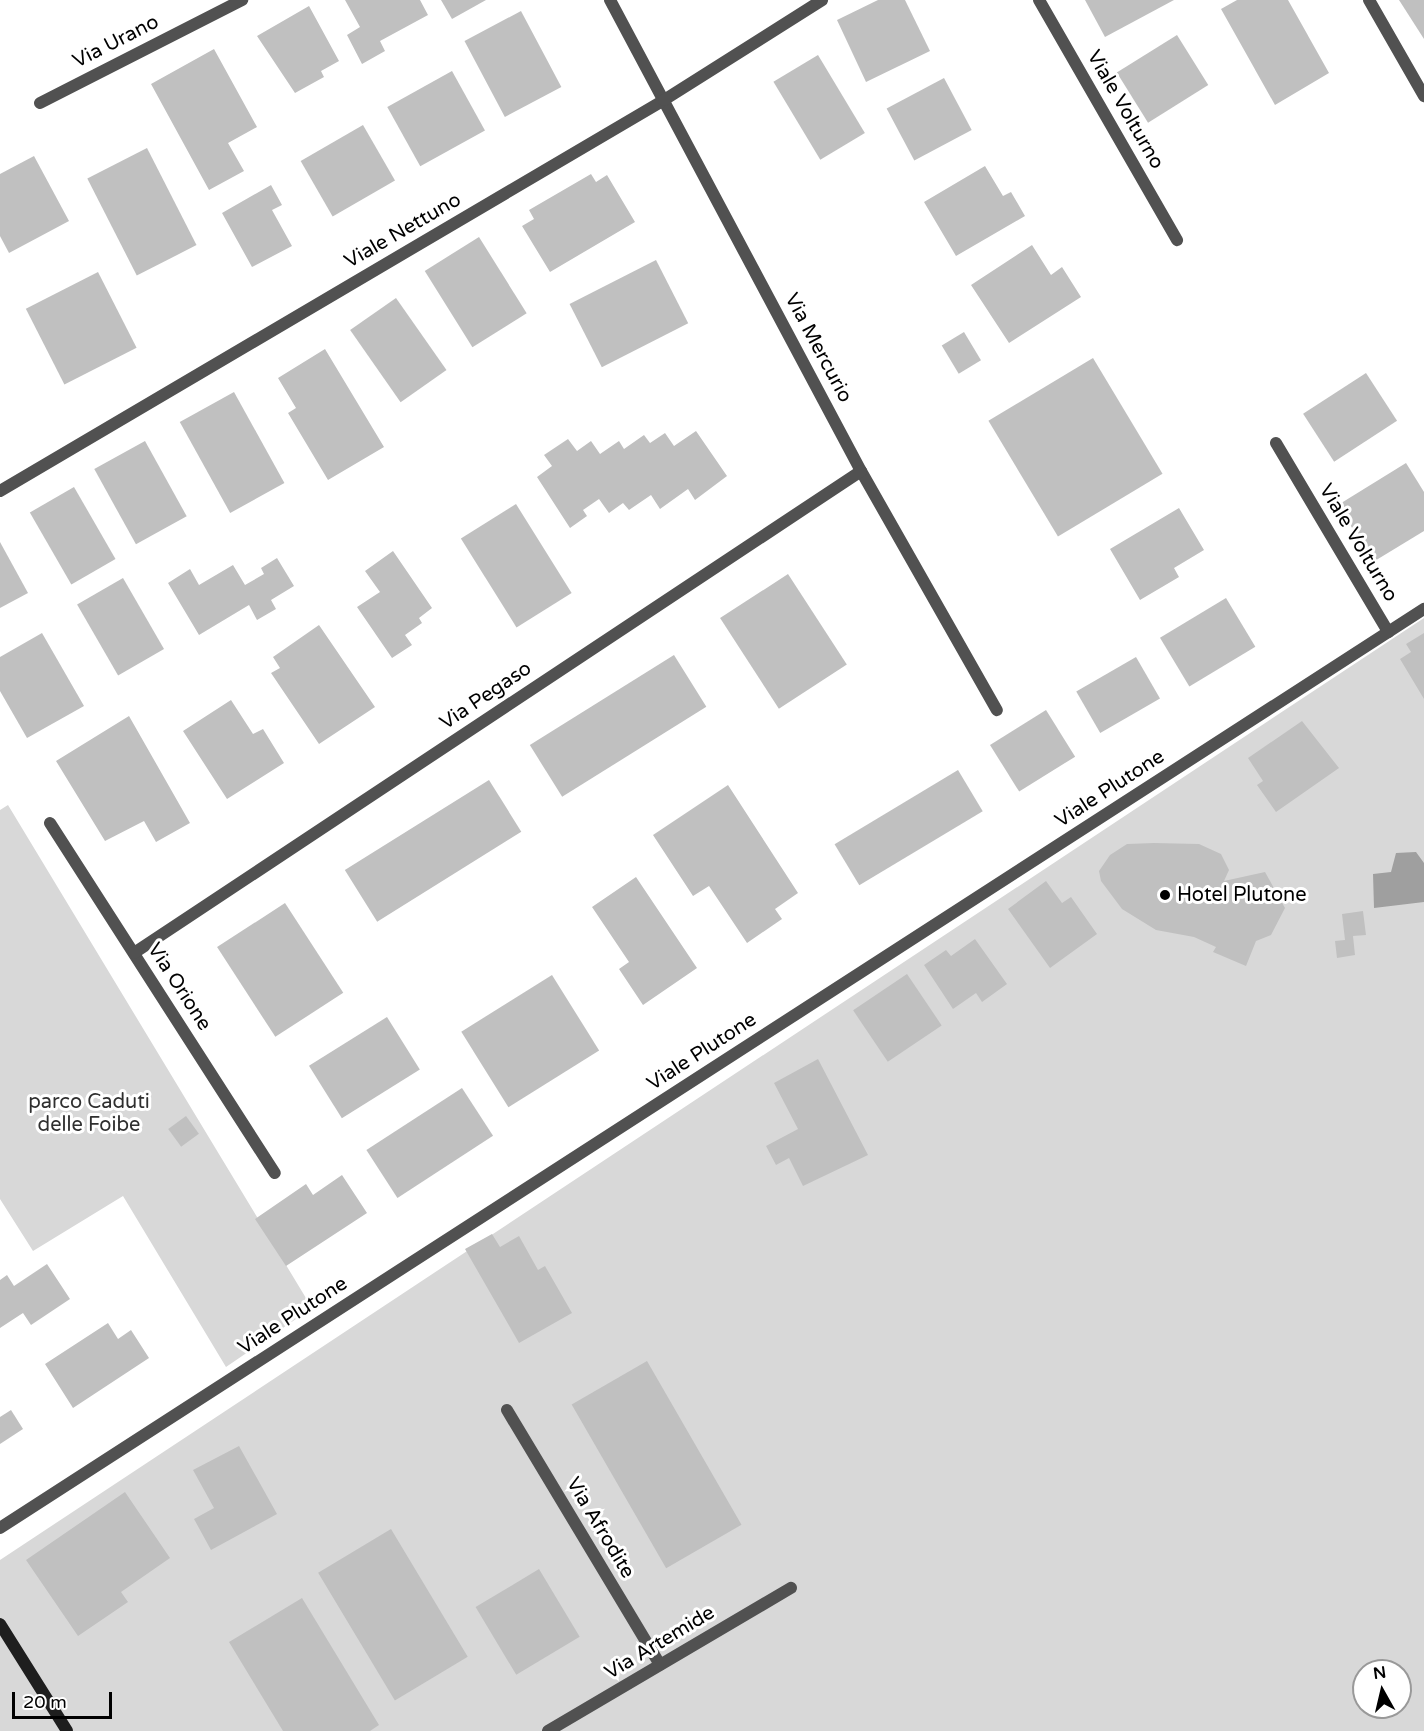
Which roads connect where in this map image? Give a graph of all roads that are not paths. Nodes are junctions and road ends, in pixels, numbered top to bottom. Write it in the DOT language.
graph roads {
  1 [pos="242,0"];
  2 [pos="610,0"];
  3 [pos="822,0"];
  4 [pos="1039,0"];
  5 [pos="1369,0"];
  6 [pos="1424,96"];
  7 [pos="664,100"];
  8 [pos="40,103"];
  9 [pos="1177,240"];
  10 [pos="1276,443"];
  11 [pos="861,471"];
  12 [pos="0,491"];
  13 [pos="1424,609"];
  14 [pos="1388,632"];
  15 [pos="997,710"];
  16 [pos="50,823"];
  17 [pos="134,953"];
  18 [pos="275,1173"];
  19 [pos="507,1410"];
  20 [pos="0,1528"];
  21 [pos="791,1588"];
  22 [pos="0,1623"];
  23 [pos="660,1665"];
  24 [pos="67,1731"];
  25 [pos="548,1731"];
  1 -- 8 [label="street, Via Urano"];
  2 -- 7 [label="street, Via Mercurio"];
  3 -- 7 [label="street, Viale Nettuno"];
  4 -- 9 [label="street, Viale Volturno"];
  5 -- 6 [label="street"];
  7 -- 11 [label="street, Via Mercurio"];
  7 -- 12 [label="street, Viale Nettuno"];
  10 -- 14 [label="street, Viale Volturno"];
  11 -- 15 [label="street, Via Mercurio"];
  11 -- 17 [label="street, Via Pegaso"];
  13 -- 14 [label="street, Viale Plutone"];
  14 -- 20 [label="street, Viale Plutone"];
  16 -- 17 [label="street, Via Orione"];
  17 -- 18 [label="street, Via Orione"];
  19 -- 23 [label="street, Via Afrodite"];
  21 -- 23 [label="street, Via Artemide"];
  22 -- 24 [label="street"];
  23 -- 25 [label="street, Via Artemide"];
}
